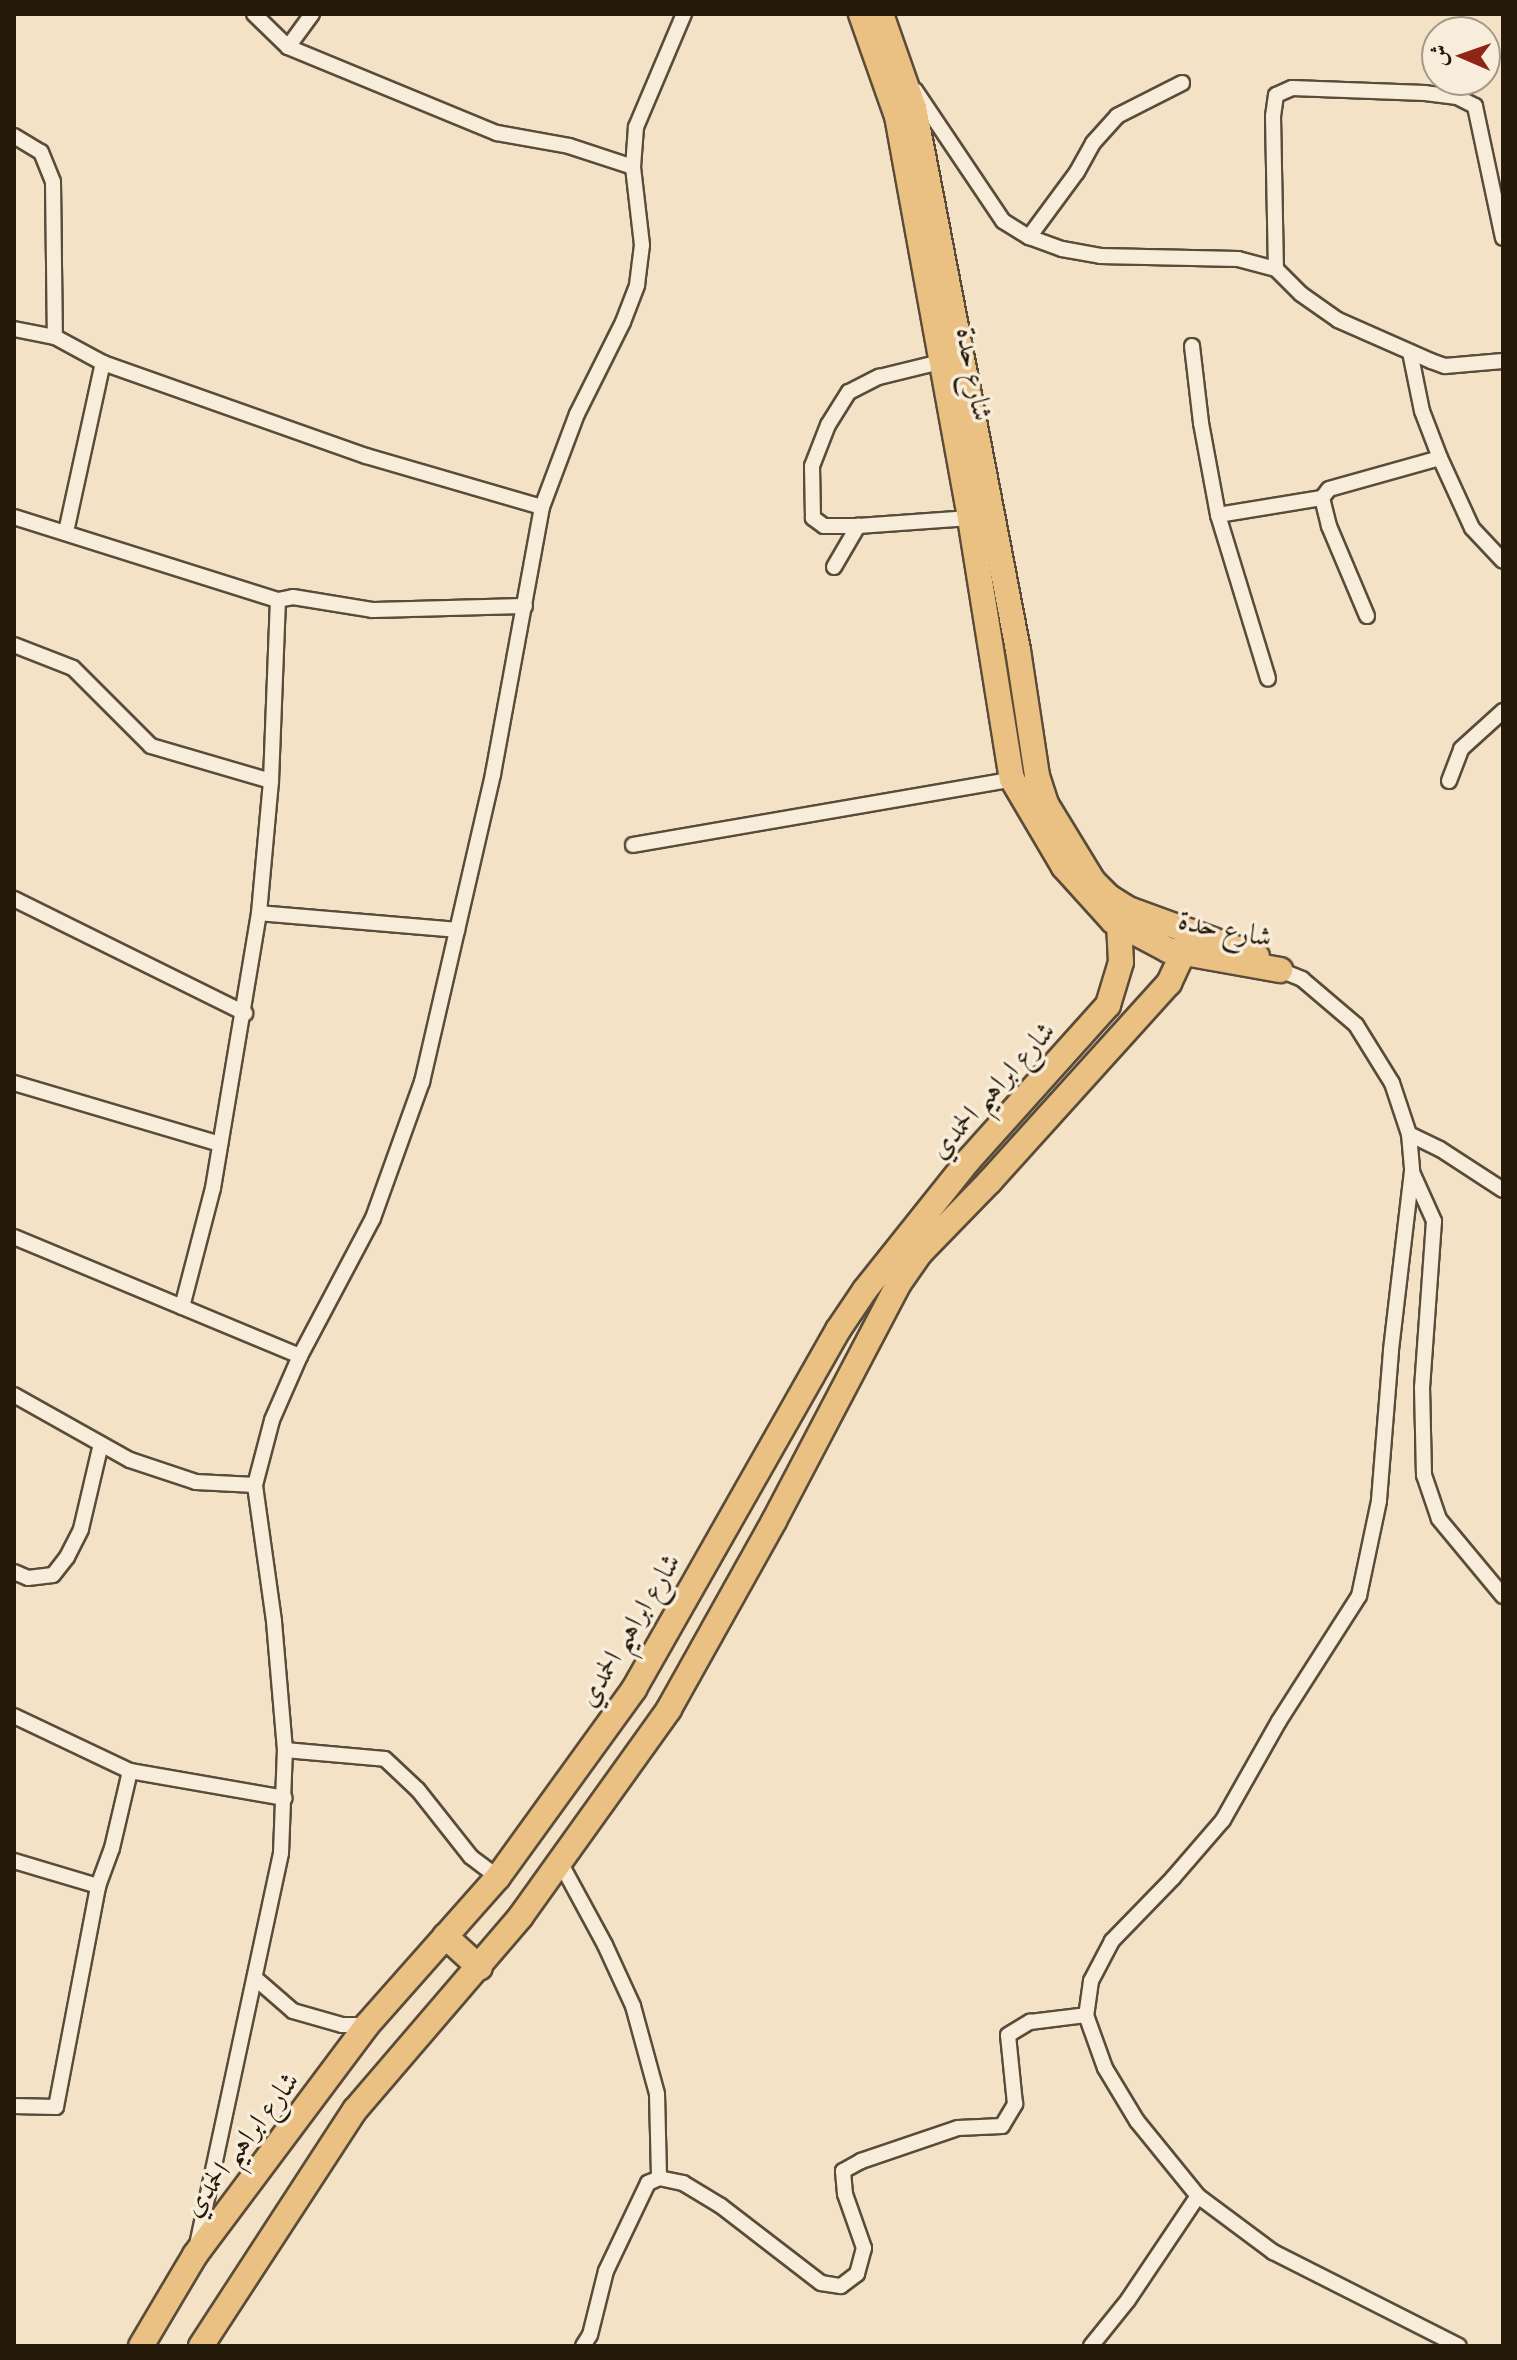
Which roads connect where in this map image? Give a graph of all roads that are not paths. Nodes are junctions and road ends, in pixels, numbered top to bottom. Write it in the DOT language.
graph roads {
  1 [pos="254,14"];
  2 [pos="312,14"];
  3 [pos="684,14"];
  4 [pos="862,14"];
  5 [pos="881,14"];
  6 [pos="288,47"];
  7 [pos="905,76"];
  8 [pos="1182,83"];
  9 [pos="906,112"];
  10 [pos="14,136"];
  11 [pos="633,167"];
  12 [pos="1029,237"];
  13 [pos="1503,238"];
  14 [pos="1276,269"];
  15 [pos="14,329"];
  16 [pos="55,337"];
  17 [pos="1192,346"];
  18 [pos="1410,352"];
  19 [pos="950,360"];
  20 [pos="1503,361"];
  21 [pos="103,363"];
  22 [pos="1440,458"];
  23 [pos="1322,498"];
  24 [pos="542,507"];
  25 [pos="1218,515"];
  26 [pos="14,517"];
  27 [pos="970,518"];
  28 [pos="858,526"];
  29 [pos="66,532"];
  30 [pos="1503,561"];
  31 [pos="834,567"];
  32 [pos="278,600"];
  33 [pos="525,606"];
  34 [pos="1367,616"];
  35 [pos="14,645"];
  36 [pos="1268,679"];
  37 [pos="1503,711"];
  38 [pos="1037,776"];
  39 [pos="1012,779"];
  40 [pos="271,781"];
  41 [pos="1449,781"];
  42 [pos="633,845"];
  43 [pos="14,899"];
  44 [pos="259,913"];
  45 [pos="1119,926"];
  46 [pos="457,930"];
  47 [pos="1188,942"];
  48 [pos="1239,962"];
  49 [pos="1280,970"];
  50 [pos="1169,983"];
  51 [pos="245,1013"];
  52 [pos="14,1083"];
  53 [pos="1409,1134"];
  54 [pos="220,1144"];
  55 [pos="968,1161"];
  56 [pos="1412,1171"];
  57 [pos="990,1181"];
  58 [pos="1503,1190"];
  59 [pos="14,1237"];
  60 [pos="182,1307"];
  61 [pos="838,1330"];
  62 [pos="866,1350"];
  63 [pos="300,1356"];
  64 [pos="14,1395"];
  65 [pos="101,1444"];
  66 [pos="255,1485"];
  67 [pos="14,1572"];
  68 [pos="1503,1596"];
  69 [pos="14,1716"];
  70 [pos="285,1750"];
  71 [pos="130,1771"];
  72 [pos="285,1798"];
  73 [pos="14,1861"];
  74 [pos="560,1862"];
  75 [pos="498,1877"];
  76 [pos="98,1886"];
  77 [pos="445,1936"];
  78 [pos="480,1968"];
  79 [pos="255,1978"];
  80 [pos="1086,2015"];
  81 [pos="367,2025"];
  82 [pos="14,2106"];
  83 [pos="659,2178"];
  84 [pos="1198,2196"];
  85 [pos="195,2255"];
  86 [pos="591,2342"];
  87 [pos="141,2346"];
  88 [pos="201,2346"];
  89 [pos="1091,2346"];
  90 [pos="1459,2346"];
  1 -- 6 [label="street"];
  2 -- 6 [label="street"];
  3 -- 11 [label="street"];
  4 -- 9 [label="main road, شارع حدة"];
  5 -- 7 [label="main road, شارع حدة"];
  6 -- 11 [label="street"];
  7 -- 9 [label="main road, شارع حدة"];
  7 -- 12 [label="street"];
  8 -- 12 [label="street"];
  9 -- 19 [label="main road, شارع حدة"];
  10 -- 16 [label="street"];
  11 -- 24 [label="street"];
  12 -- 14 [label="street"];
  13 -- 14 [label="street"];
  14 -- 18 [label="street"];
  15 -- 16 [label="street"];
  16 -- 21 [label="street"];
  17 -- 25 [label="street"];
  18 -- 20 [label="street"];
  18 -- 22 [label="street"];
  19 -- 27 [label="main road, شارع حدة"];
  19 -- 28 [label="street"];
  19 -- 38 [label="main road, شارع حدة"];
  21 -- 24 [label="street"];
  21 -- 29 [label="street"];
  22 -- 23 [label="street"];
  22 -- 30 [label="street"];
  23 -- 25 [label="street"];
  23 -- 34 [label="street"];
  24 -- 33 [label="street"];
  25 -- 36 [label="street"];
  26 -- 29 [label="street"];
  27 -- 28 [label="street"];
  27 -- 39 [label="main road, شارع حدة"];
  28 -- 31 [label="street"];
  29 -- 32 [label="street"];
  32 -- 33 [label="street"];
  32 -- 40 [label="street"];
  33 -- 46 [label="street"];
  35 -- 40 [label="street"];
  37 -- 41 [label="street"];
  38 -- 39 [label="street"];
  38 -- 47 [label="main road, شارع حدة"];
  39 -- 42 [label="street"];
  39 -- 45 [label="main road, شارع حدة"];
  40 -- 44 [label="street"];
  43 -- 51 [label="street"];
  44 -- 46 [label="street"];
  44 -- 51 [label="street"];
  45 -- 47 [label="main road, شارع حدة"];
  45 -- 55 [label="main road, شارع ابراهيم الحمدي"];
  46 -- 63 [label="street"];
  47 -- 48 [label="main road, شارع حدة"];
  47 -- 49 [label="main road, شارع حدة"];
  47 -- 50 [label="main road, شارع ابراهيم الحمدي"];
  48 -- 49 [label="main road, شارع حدة"];
  48 -- 50 [label="main road"];
  49 -- 53 [label="street"];
  50 -- 57 [label="main road, شارع ابراهيم الحمدي"];
  51 -- 54 [label="street"];
  52 -- 54 [label="street"];
  53 -- 56 [label="street"];
  53 -- 58 [label="street"];
  54 -- 60 [label="street"];
  55 -- 57 [label="main road"];
  55 -- 61 [label="main road, شارع ابراهيم الحمدي"];
  56 -- 68 [label="street"];
  56 -- 80 [label="street"];
  57 -- 62 [label="main road, شارع ابراهيم الحمدي"];
  59 -- 60 [label="street"];
  60 -- 63 [label="street"];
  61 -- 62 [label="main road"];
  61 -- 75 [label="main road, شارع ابراهيم الحمدي"];
  62 -- 74 [label="main road, شارع ابراهيم الحمدي"];
  63 -- 66 [label="street"];
  64 -- 65 [label="street"];
  65 -- 66 [label="street"];
  65 -- 67 [label="street"];
  66 -- 70 [label="street"];
  69 -- 71 [label="street"];
  70 -- 72 [label="street"];
  70 -- 75 [label="street"];
  71 -- 72 [label="street"];
  71 -- 76 [label="street"];
  72 -- 79 [label="street"];
  73 -- 76 [label="street"];
  74 -- 78 [label="main road, شارع ابراهيم الحمدي"];
  74 -- 83 [label="street"];
  75 -- 77 [label="main road, شارع ابراهيم الحمدي"];
  76 -- 82 [label="street"];
  77 -- 78 [label="main road"];
  77 -- 81 [label="main road, شارع ابراهيم الحمدي"];
  78 -- 88 [label="main road, شارع ابراهيم الحمدي"];
  79 -- 81 [label="street"];
  79 -- 85 [label="street"];
  80 -- 83 [label="street"];
  80 -- 84 [label="street"];
  81 -- 85 [label="main road, شارع ابراهيم الحمدي"];
  83 -- 86 [label="street"];
  84 -- 89 [label="street"];
  84 -- 90 [label="street"];
  85 -- 87 [label="main road, شارع ابراهيم الحمدي"];
}
